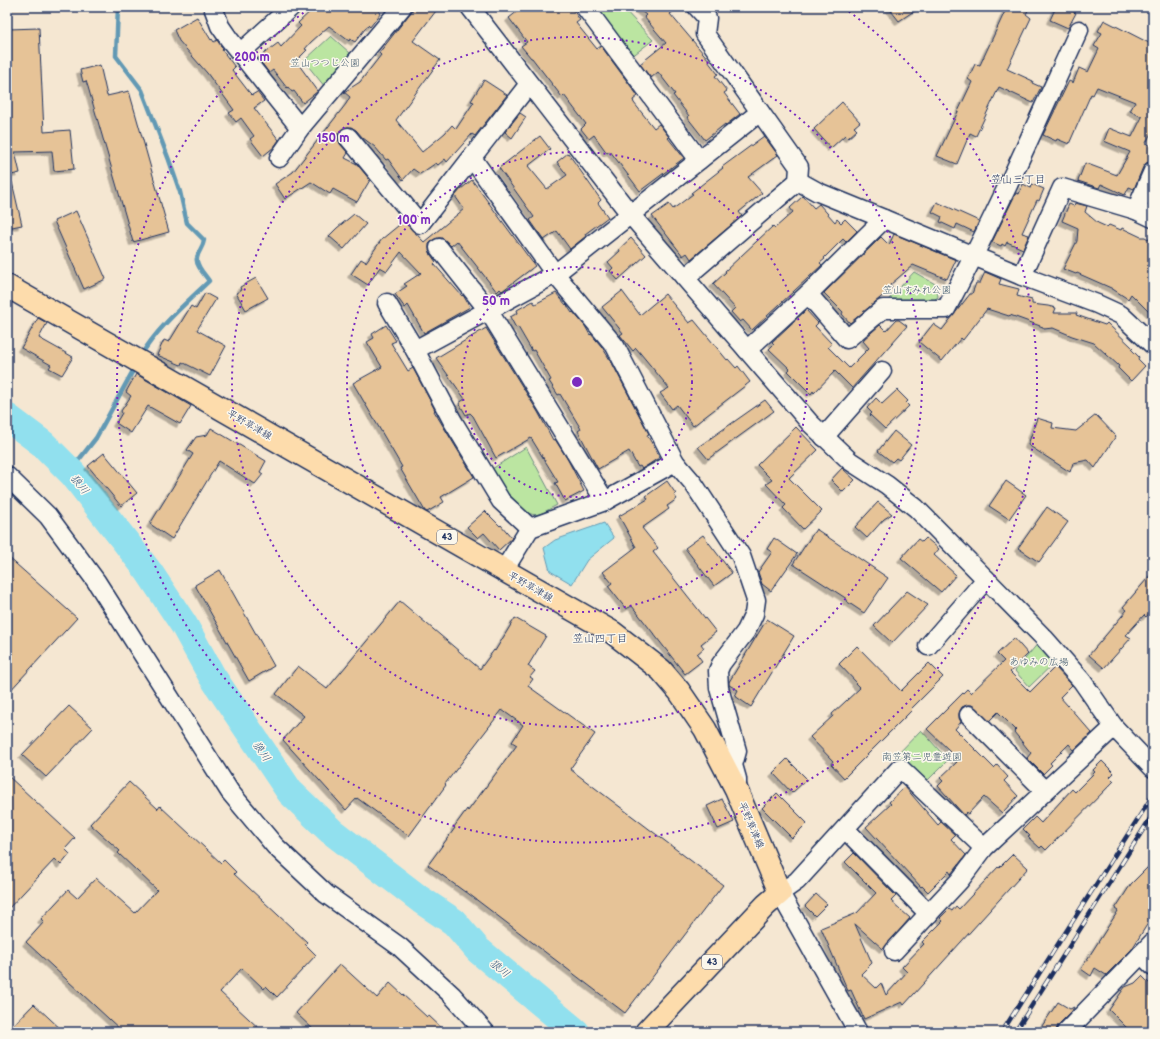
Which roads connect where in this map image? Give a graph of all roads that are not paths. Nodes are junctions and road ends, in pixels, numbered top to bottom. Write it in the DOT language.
graph roads {
  1 [pos="213,7"];
  2 [pos="292,7"];
  3 [pos="402,7"];
  4 [pos="470,7"];
  5 [pos="585,7"];
  6 [pos="697,7"];
  7 [pos="1079,30"];
  8 [pos="240,53"];
  9 [pos="529,84"];
  10 [pos="760,112"];
  11 [pos="300,128"];
  12 [pos="348,137"];
  13 [pos="279,158"];
  14 [pos="472,158"];
  15 [pos="699,160"];
  16 [pos="1153,170"];
  17 [pos="798,181"];
  18 [pos="1136,210"];
  19 [pos="630,214"];
  20 [pos="1153,218"];
  21 [pos="884,219"];
  22 [pos="439,248"];
  23 [pos="974,256"];
  24 [pos="555,274"];
  25 [pos="1022,276"];
  26 [pos="685,278"];
  27 [pos="7,286"];
  28 [pos="808,294"];
  29 [pos="387,303"];
  30 [pos="488,310"];
  31 [pos="1153,345"];
  32 [pos="415,350"];
  33 [pos="747,350"];
  34 [pos="882,371"];
  35 [pos="824,437"];
  36 [pos="675,462"];
  37 [pos="7,476"];
  38 [pos="605,501"];
  39 [pos="530,528"];
  40 [pos="504,570"];
  41 [pos="986,580"];
  42 [pos="928,646"];
  43 [pos="969,715"];
  44 [pos="1114,726"];
  45 [pos="1153,768"];
  46 [pos="736,789"];
  47 [pos="1046,791"];
  48 [pos="845,828"];
  49 [pos="984,848"];
  50 [pos="780,893"];
  51 [pos="929,914"];
  52 [pos="894,951"];
  53 [pos="1149,954"];
  54 [pos="485,1032"];
  55 [pos="646,1032"];
  56 [pos="858,1032"];
  57 [pos="1066,1032"];
  1 -- 8 [label="street"];
  2 -- 8 [label="street"];
  3 -- 11 [label="street"];
  4 -- 9 [label="street"];
  5 -- 15 [label="street"];
  6 -- 10 [label="street"];
  7 -- 23 [label="street"];
  8 -- 11 [label="street"];
  9 -- 14 [label="street"];
  9 -- 19 [label="street"];
  10 -- 15 [label="street"];
  10 -- 17 [label="street"];
  11 -- 13 [label="street"];
  12 -- 14 [label="street"];
  14 -- 24 [label="street"];
  15 -- 19 [label="street"];
  16 -- 18 [label="street"];
  17 -- 21 [label="street"];
  17 -- 26 [label="street"];
  18 -- 20 [label="street"];
  18 -- 25 [label="street"];
  19 -- 24 [label="street"];
  19 -- 26 [label="street"];
  21 -- 23 [label="street"];
  21 -- 28 [label="street"];
  22 -- 30 [label="street"];
  23 -- 25 [label="street"];
  23 -- 28 [label="street"];
  24 -- 30 [label="street"];
  24 -- 36 [label="street"];
  25 -- 31 [label="street"];
  26 -- 33 [label="street"];
  27 -- 40 [label="main road, 平野草津線 / 43"];
  28 -- 33 [label="street"];
  29 -- 32 [label="street"];
  30 -- 32 [label="street"];
  30 -- 38 [label="street"];
  32 -- 39 [label="street"];
  33 -- 35 [label="street"];
  34 -- 35 [label="street"];
  35 -- 41 [label="street"];
  36 -- 38 [label="street"];
  36 -- 46 [label="street"];
  37 -- 54 [label="street"];
  38 -- 39 [label="street"];
  39 -- 40 [label="street"];
  40 -- 46 [label="main road, 平野草津線 / 43"];
  41 -- 42 [label="street"];
  41 -- 44 [label="street"];
  43 -- 47 [label="street"];
  44 -- 45 [label="street"];
  44 -- 47 [label="street"];
  46 -- 50 [label="main road, 平野草津線 / 43"];
  47 -- 49 [label="street"];
  48 -- 49 [label="street"];
  48 -- 50 [label="street"];
  48 -- 51 [label="street"];
  49 -- 51 [label="street"];
  50 -- 55 [label="main road, 43"];
  50 -- 56 [label="street"];
  51 -- 52 [label="street"];
  53 -- 57 [label="street"];
}
